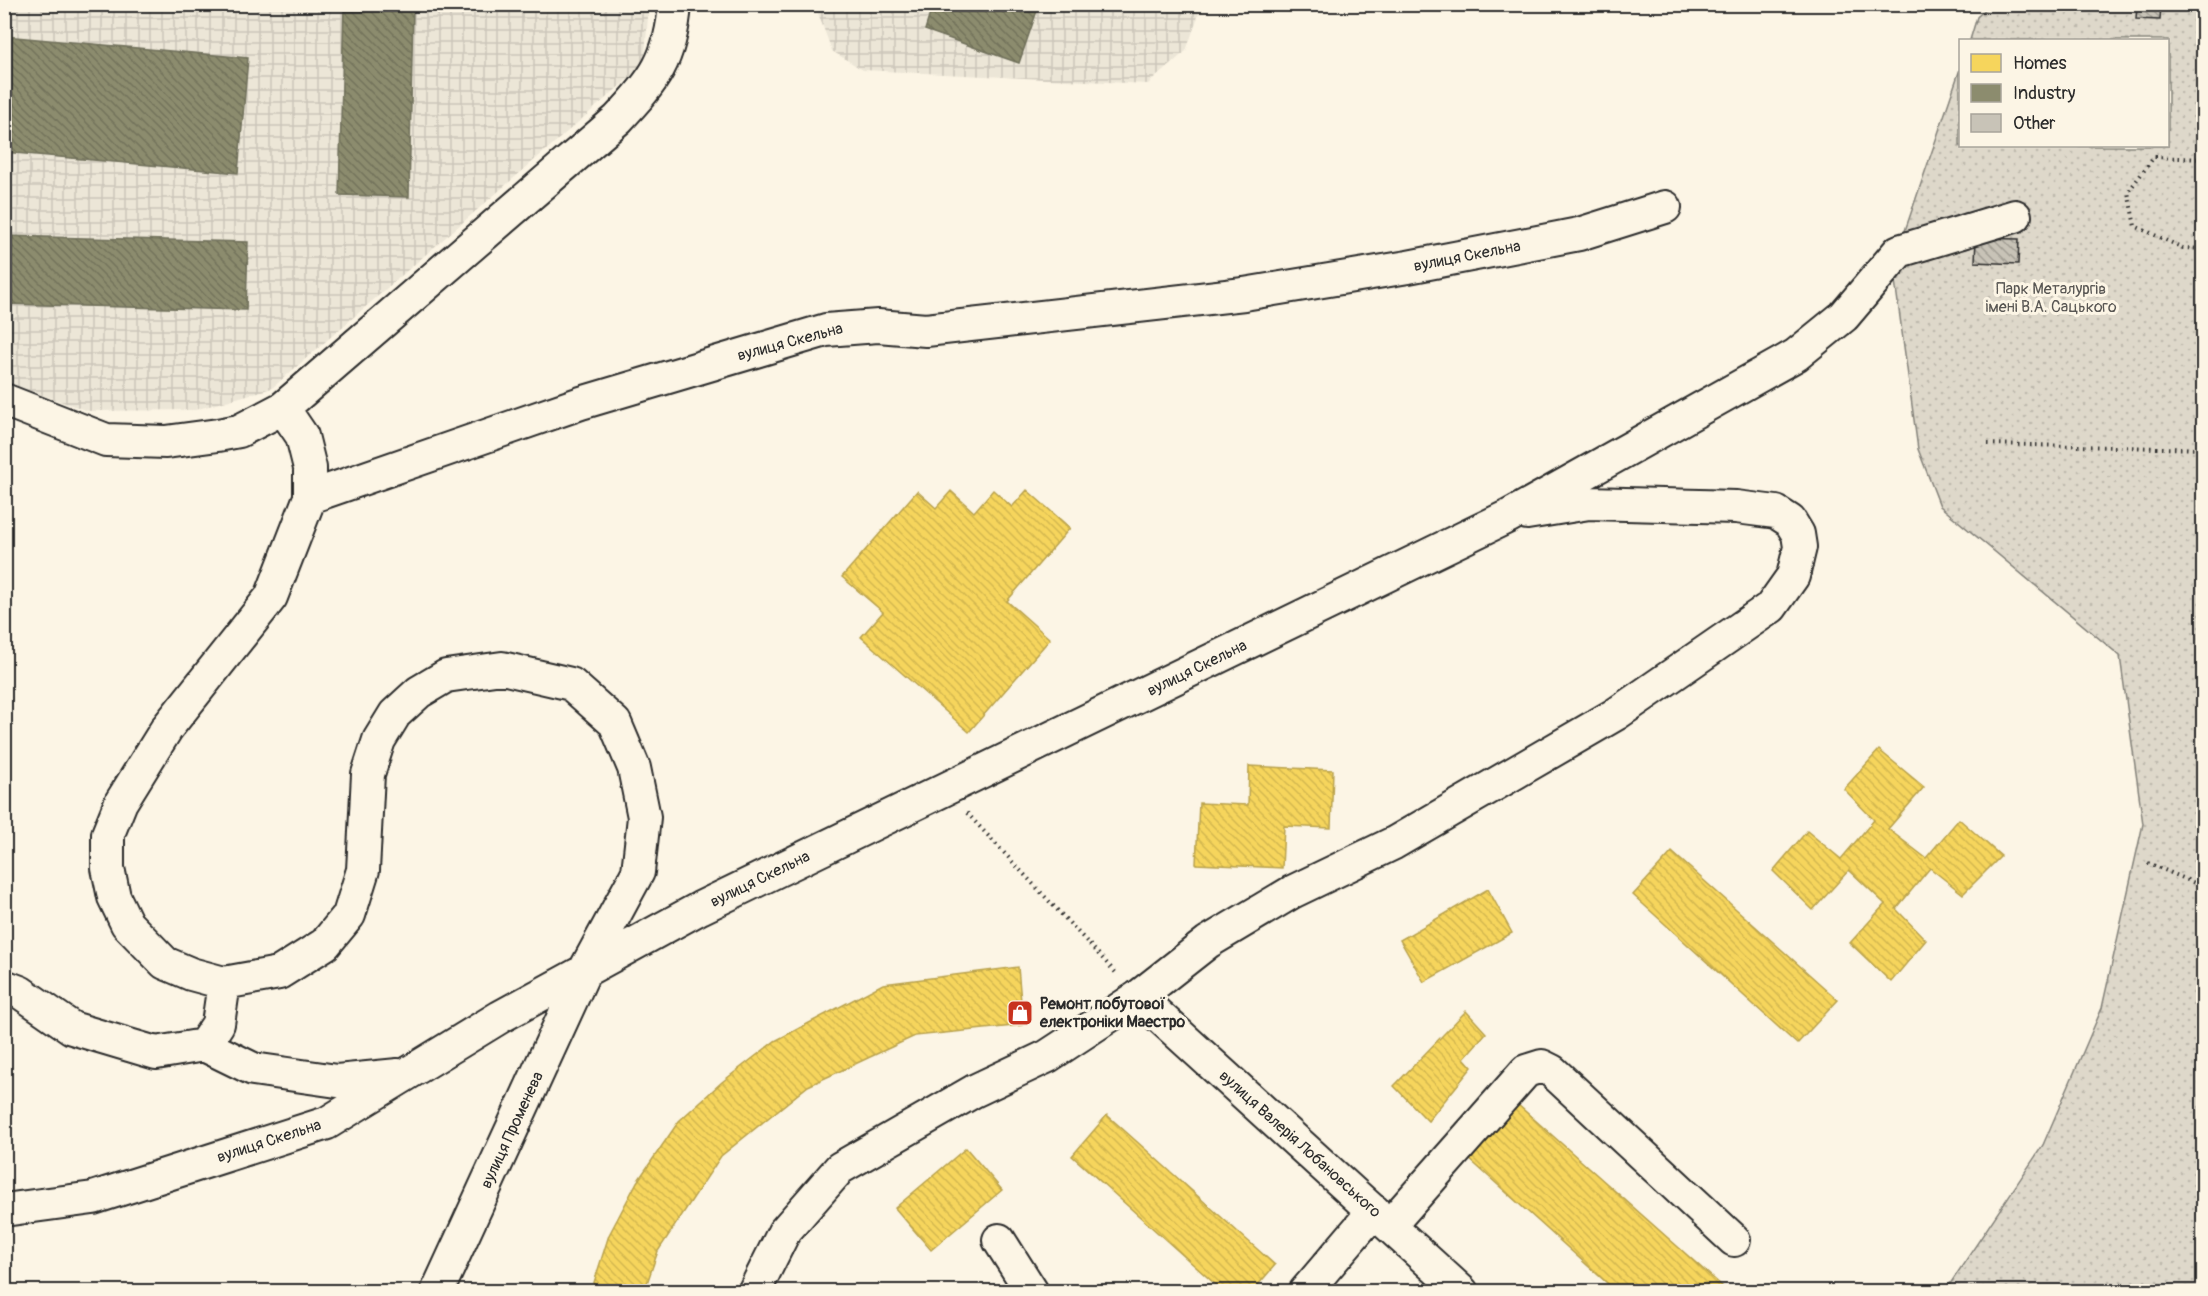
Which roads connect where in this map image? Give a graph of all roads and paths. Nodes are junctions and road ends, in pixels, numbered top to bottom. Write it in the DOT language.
graph roads {
  1 [pos="675,4"];
  2 [pos="2204,159"];
  3 [pos="1665,207"];
  4 [pos="2015,216"];
  5 [pos="2204,249"];
  6 [pos="4,400"];
  7 [pos="283,408"];
  8 [pos="1989,444"];
  9 [pos="2204,449"];
  10 [pos="310,497"];
  11 [pos="1509,516"];
  12 [pos="945,790"];
  13 [pos="2148,863"];
  14 [pos="2204,887"];
  15 [pos="4,962"];
  16 [pos="586,968"];
  17 [pos="224,983"];
  18 [pos="12,989"];
  19 [pos="1138,997"];
  20 [pos="204,1045"];
  21 [pos="406,1074"];
  22 [pos="4,1210"];
  23 [pos="1382,1218"];
  24 [pos="999,1240"];
  25 [pos="1734,1240"];
  26 [pos="437,1292"];
  27 [pos="754,1292"];
  28 [pos="1032,1292"];
  29 [pos="1305,1292"];
  30 [pos="1462,1292"];
  1 -- 7 [label="street"];
  2 -- 5 [label="path"];
  3 -- 10 [label="street, вулиця Скельна"];
  4 -- 11 [label="street"];
  6 -- 7 [label="street"];
  7 -- 10 [label="street"];
  8 -- 9 [label="path"];
  10 -- 17 [label="street"];
  11 -- 12 [label="street, вулиця Скельна"];
  11 -- 19 [label="street"];
  12 -- 16 [label="street, вулиця Скельна"];
  12 -- 19 [label="path"];
  13 -- 14 [label="path"];
  15 -- 18 [label="street"];
  16 -- 17 [label="street, вулиця Променева"];
  16 -- 21 [label="street, вулиця Скельна"];
  16 -- 26 [label="street, вулиця Променева"];
  17 -- 20 [label="street"];
  18 -- 20 [label="street"];
  19 -- 23 [label="street, вулиця Валерія Лобановського"];
  19 -- 27 [label="street"];
  20 -- 21 [label="street"];
  21 -- 22 [label="street, вулиця Скельна"];
  23 -- 25 [label="street"];
  23 -- 29 [label="street"];
  23 -- 30 [label="street, вулиця Валерія Лобановського"];
  24 -- 28 [label="street"];
}
